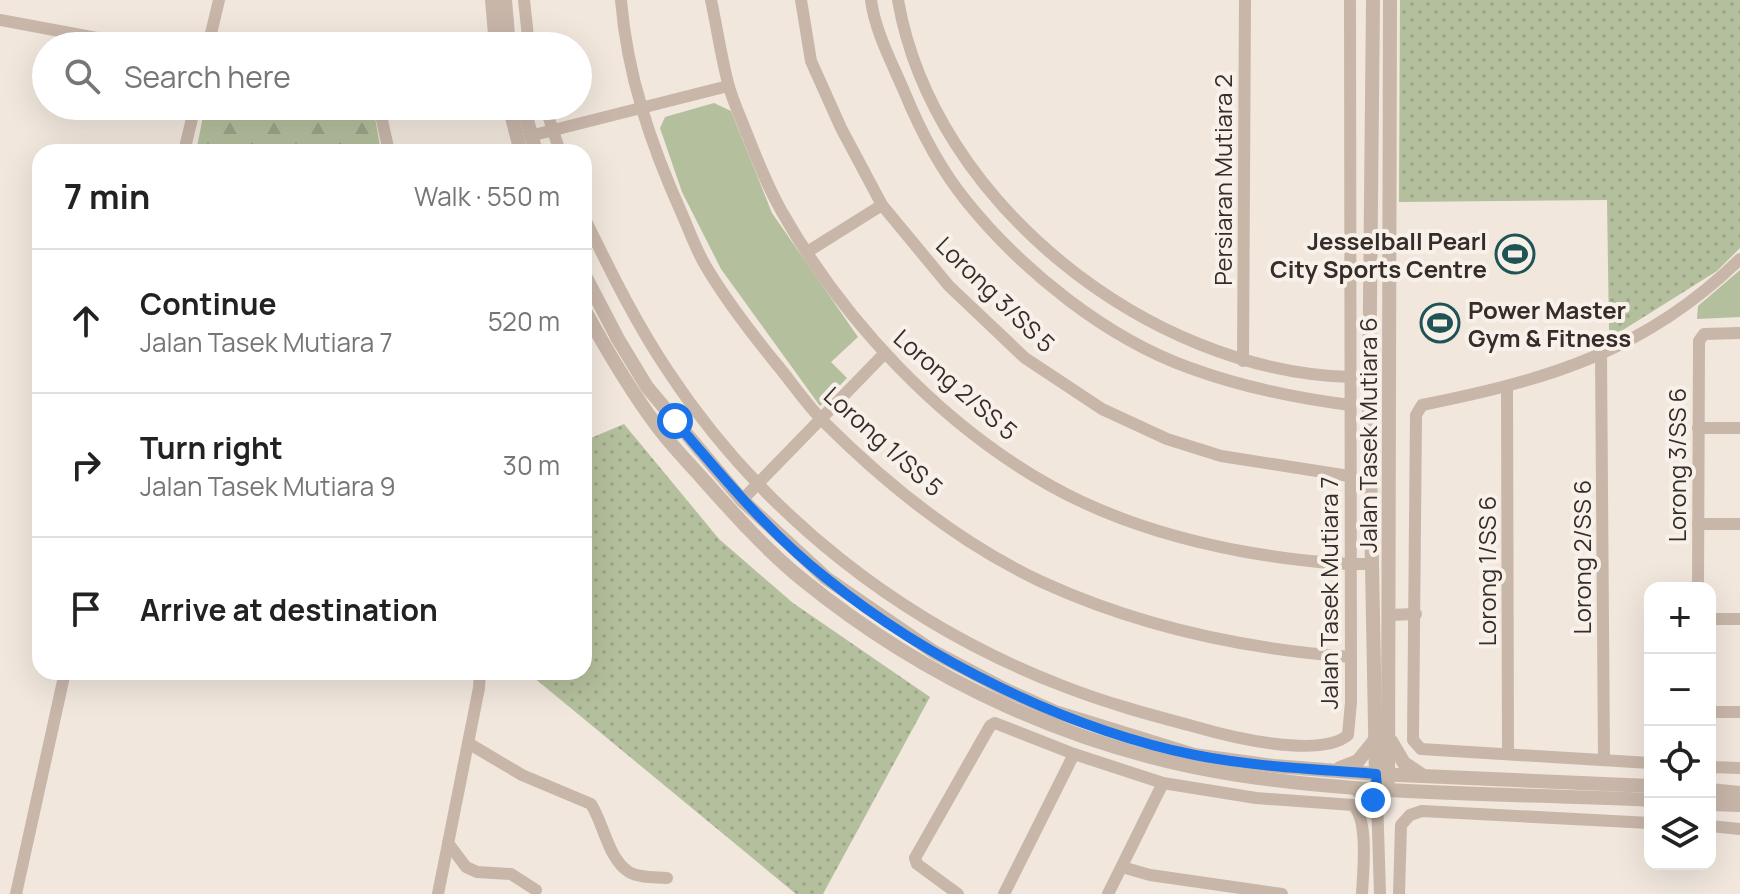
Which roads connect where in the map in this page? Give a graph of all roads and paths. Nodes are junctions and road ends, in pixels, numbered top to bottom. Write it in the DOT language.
graph roads {
  1 [pos="219,0"];
  2 [pos="492,0"];
  3 [pos="505,0"];
  4 [pos="524,0"];
  5 [pos="621,0"];
  6 [pos="711,0"];
  7 [pos="801,0"];
  8 [pos="871,0"];
  9 [pos="898,0"];
  10 [pos="1245,0"];
  11 [pos="1350,0"];
  12 [pos="1373,0"];
  13 [pos="1390,0"];
  14 [pos="0,20"];
  15 [pos="65,32"];
  16 [pos="211,32"];
  17 [pos="495,32"];
  18 [pos="508,32"];
  19 [pos="527,32"];
  20 [pos="1372,64"];
  21 [pos="1390,65"];
  22 [pos="728,86"];
  23 [pos="641,110"];
  24 [pos="192,120"];
  25 [pos="382,120"];
  26 [pos="511,120"];
  27 [pos="526,120"];
  28 [pos="549,120"];
  29 [pos="553,131"];
  30 [pos="530,136"];
  31 [pos="186,144"];
  32 [pos="387,144"];
  33 [pos="519,144"];
  34 [pos="533,144"];
  35 [pos="557,144"];
  36 [pos="882,205"];
  37 [pos="1349,217"];
  38 [pos="1370,217"];
  39 [pos="592,233"];
  40 [pos="807,252"];
  41 [pos="1740,259"];
  42 [pos="592,289"];
  43 [pos="592,322"];
  44 [pos="1740,333"];
  45 [pos="884,354"];
  46 [pos="1601,355"];
  47 [pos="1243,361"];
  48 [pos="1351,377"];
  49 [pos="1507,388"];
  50 [pos="1350,405"];
  51 [pos="822,420"];
  52 [pos="1698,428"];
  53 [pos="1740,428"];
  54 [pos="1349,476"];
  55 [pos="757,483"];
  56 [pos="742,500"];
  57 [pos="1698,524"];
  58 [pos="1740,524"];
  59 [pos="1350,564"];
  60 [pos="1372,564"];
  61 [pos="1698,582"];
  62 [pos="1416,614"];
  63 [pos="1389,615"];
  64 [pos="1716,619"];
  65 [pos="1740,619"];
  66 [pos="1351,657"];
  67 [pos="63,680"];
  68 [pos="480,680"];
  69 [pos="1716,712"];
  70 [pos="1740,712"];
  71 [pos="1382,737"];
  72 [pos="468,743"];
  73 [pos="1074,754"];
  74 [pos="1508,754"];
  75 [pos="1604,759"];
  76 [pos="1644,762"];
  77 [pos="1716,767"];
  78 [pos="1740,768"];
  79 [pos="1328,770"];
  80 [pos="1425,776"];
  81 [pos="1382,782"];
  82 [pos="1163,783"];
  83 [pos="1644,786"];
  84 [pos="1352,787"];
  85 [pos="1407,790"];
  86 [pos="1716,791"];
  87 [pos="1740,793"];
  88 [pos="1644,800"];
  89 [pos="1716,804"];
  90 [pos="1740,805"];
  91 [pos="1379,809"];
  92 [pos="1644,823"];
  93 [pos="1716,827"];
  94 [pos="1740,829"];
  95 [pos="448,843"];
  96 [pos="1122,867"];
  97 [pos="667,878"];
  98 [pos="536,890"];
  99 [pos="16,894"];
  100 [pos="438,894"];
  101 [pos="958,894"];
  102 [pos="1004,894"];
  103 [pos="1108,894"];
  104 [pos="1282,894"];
  105 [pos="1362,894"];
  106 [pos="1380,894"];
  107 [pos="1399,894"];
  1 -- 16 [label="street"];
  2 -- 17 [label="street"];
  3 -- 18 [label="street"];
  4 -- 19 [label="street"];
  5 -- 23 [label="street, Lorong 1/SS 5"];
  6 -- 22 [label="street, Lorong 2/SS 5"];
  7 -- 36 [label="street, Lorong 3/SS 5"];
  8 -- 50 [label="street"];
  9 -- 47 [label="street"];
  10 -- 47 [label="street, Persiaran Mutiara 2"];
  11 -- 37 [label="street, Jalan Tasek Mutiara 7"];
  12 -- 20 [label="street, Jalan Tasek Mutiara 6"];
  13 -- 21 [label="street, Jalan Tasek Mutiara 6"];
  14 -- 15 [label="street"];
  20 -- 21 [label="street"];
  20 -- 38 [label="street, Jalan Tasek Mutiara 6"];
  21 -- 63 [label="street, Jalan Tasek Mutiara 6"];
  22 -- 23 [label="street"];
  22 -- 40 [label="street, Lorong 2/SS 5"];
  23 -- 29 [label="street"];
  23 -- 51 [label="street, Lorong 1/SS 5"];
  24 -- 31 [label="street"];
  25 -- 32 [label="street"];
  26 -- 33 [label="street"];
  27 -- 30 [label="street"];
  28 -- 29 [label="street"];
  29 -- 30 [label="street"];
  29 -- 35 [label="street"];
  30 -- 34 [label="street"];
  36 -- 40 [label="street"];
  36 -- 54 [label="street, Lorong 3/SS 5"];
  37 -- 38 [label="street"];
  37 -- 48 [label="street, Jalan Tasek Mutiara 7"];
  38 -- 60 [label="street, Jalan Tasek Mutiara 6"];
  39 -- 55 [label="street, Jalan Tasek Mutiara 7"];
  40 -- 45 [label="street, Lorong 2/SS 5"];
  41 -- 46 [label="street"];
  42 -- 56 [label="street"];
  43 -- 84 [label="street"];
  44 -- 52 [label="street, Lorong 3/SS 6"];
  45 -- 51 [label="street"];
  45 -- 59 [label="street, Lorong 2/SS 5"];
  46 -- 49 [label="street"];
  46 -- 75 [label="street, Lorong 2/SS 6"];
  47 -- 48 [label="street"];
  48 -- 50 [label="street, Jalan Tasek Mutiara 7"];
  49 -- 62 [label="street, Jalan Tasek Mutiara 6"];
  49 -- 74 [label="street, Lorong 1/SS 6"];
  50 -- 54 [label="street, Jalan Tasek Mutiara 7"];
  51 -- 55 [label="street"];
  51 -- 66 [label="street, Lorong 1/SS 5"];
  52 -- 53 [label="street"];
  52 -- 57 [label="street, Lorong 3/SS 6"];
  54 -- 59 [label="street, Jalan Tasek Mutiara 7"];
  55 -- 56 [label="street"];
  55 -- 66 [label="street, Jalan Tasek Mutiara 7"];
  56 -- 79 [label="street"];
  57 -- 58 [label="street"];
  57 -- 61 [label="street, Lorong 3/SS 6"];
  59 -- 60 [label="street, Lorong 2/SS 5"];
  59 -- 66 [label="street, Jalan Tasek Mutiara 7"];
  60 -- 71 [label="street, Jalan Tasek Mutiara 6"];
  62 -- 63 [label="street"];
  62 -- 74 [label="street, Jalan Tasek Mutiara 6"];
  63 -- 71 [label="street, Jalan Tasek Mutiara 6"];
  64 -- 65 [label="street"];
  67 -- 99 [label="street"];
  68 -- 72 [label="street"];
  69 -- 70 [label="street"];
  71 -- 79 [label="street"];
  71 -- 80 [label="street"];
  71 -- 81 [label="street, Jalan Tasek Mutiara 6"];
  72 -- 95 [label="street"];
  72 -- 97 [label="street"];
  73 -- 82 [label="street"];
  73 -- 101 [label="street"];
  73 -- 102 [label="street"];
  74 -- 75 [label="street, Jalan Tasek Mutiara 6"];
  75 -- 76 [label="street, Jalan Tasek Mutiara 6"];
  77 -- 78 [label="street"];
  79 -- 81 [label="street"];
  80 -- 81 [label="street"];
  80 -- 83 [label="street"];
  81 -- 84 [label="street"];
  81 -- 85 [label="street"];
  81 -- 91 [label="street"];
  82 -- 96 [label="street"];
  82 -- 105 [label="street"];
  84 -- 91 [label="street"];
  85 -- 88 [label="street"];
  85 -- 91 [label="street"];
  86 -- 87 [label="street"];
  89 -- 90 [label="street"];
  91 -- 106 [label="street"];
  92 -- 107 [label="street"];
  93 -- 94 [label="street"];
  95 -- 98 [label="street"];
  95 -- 100 [label="street"];
  96 -- 103 [label="street"];
  96 -- 104 [label="street"];
}
